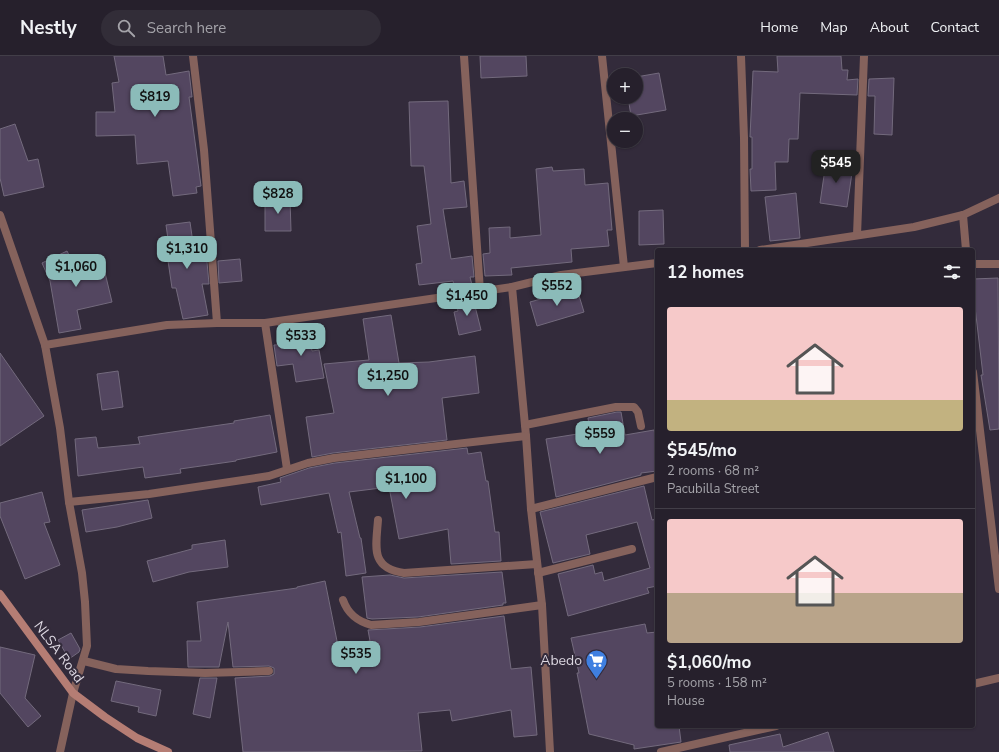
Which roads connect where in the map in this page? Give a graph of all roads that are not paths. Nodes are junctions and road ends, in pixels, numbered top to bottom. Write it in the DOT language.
graph roads {
  1 [pos="193,56"];
  2 [pos="464,56"];
  3 [pos="602,56"];
  4 [pos="740,56"];
  5 [pos="864,56"];
  6 [pos="999,198"];
  7 [pos="0,215"];
  8 [pos="963,215"];
  9 [pos="857,234"];
  10 [pos="807,247"];
  11 [pos="745,248"];
  12 [pos="791,248"];
  13 [pos="966,248"];
  14 [pos="655,263"];
  15 [pos="975,264"];
  16 [pos="999,264"];
  17 [pos="624,267"];
  18 [pos="512,286"];
  19 [pos="480,291"];
  20 [pos="216,323"];
  21 [pos="265,324"];
  22 [pos="45,345"];
  23 [pos="975,389"];
  24 [pos="525,425"];
  25 [pos="641,426"];
  26 [pos="526,436"];
  27 [pos="287,469"];
  28 [pos="655,478"];
  29 [pos="69,502"];
  30 [pos="531,509"];
  31 [pos="378,520"];
  32 [pos="632,549"];
  33 [pos="537,564"];
  34 [pos="538,573"];
  35 [pos="999,589"];
  36 [pos="0,594"];
  37 [pos="343,600"];
  38 [pos="542,605"];
  39 [pos="84,661"];
  40 [pos="269,671"];
  41 [pos="999,678"];
  42 [pos="975,684"];
  43 [pos="73,694"];
  44 [pos="767,728"];
  45 [pos="60,752"];
  46 [pos="168,752"];
  47 [pos="550,752"];
  48 [pos="661,752"];
  1 -- 20 [label="street"];
  2 -- 19 [label="street"];
  3 -- 17 [label="street"];
  4 -- 11 [label="street"];
  5 -- 9 [label="street"];
  6 -- 8 [label="street"];
  7 -- 22 [label="street"];
  8 -- 9 [label="street"];
  8 -- 13 [label="street"];
  9 -- 10 [label="street"];
  10 -- 12 [label="street"];
  14 -- 17 [label="street"];
  15 -- 16 [label="street"];
  17 -- 18 [label="street"];
  18 -- 19 [label="street"];
  18 -- 24 [label="street"];
  19 -- 21 [label="street"];
  20 -- 21 [label="street"];
  20 -- 22 [label="street"];
  21 -- 27 [label="street"];
  22 -- 29 [label="street"];
  23 -- 35 [label="street"];
  24 -- 25 [label="street"];
  24 -- 26 [label="street"];
  26 -- 27 [label="street"];
  26 -- 30 [label="street"];
  27 -- 29 [label="street"];
  28 -- 30 [label="street"];
  29 -- 39 [label="street"];
  30 -- 33 [label="street"];
  31 -- 33 [label="street"];
  32 -- 34 [label="street"];
  33 -- 34 [label="street"];
  34 -- 38 [label="street"];
  36 -- 43 [label="main road, NLSA Road"];
  37 -- 38 [label="street"];
  38 -- 47 [label="street"];
  39 -- 40 [label="street"];
  39 -- 43 [label="street"];
  41 -- 42 [label="street"];
  43 -- 45 [label="street"];
  43 -- 46 [label="main road, NLSA Road"];
  44 -- 48 [label="street"];
}
